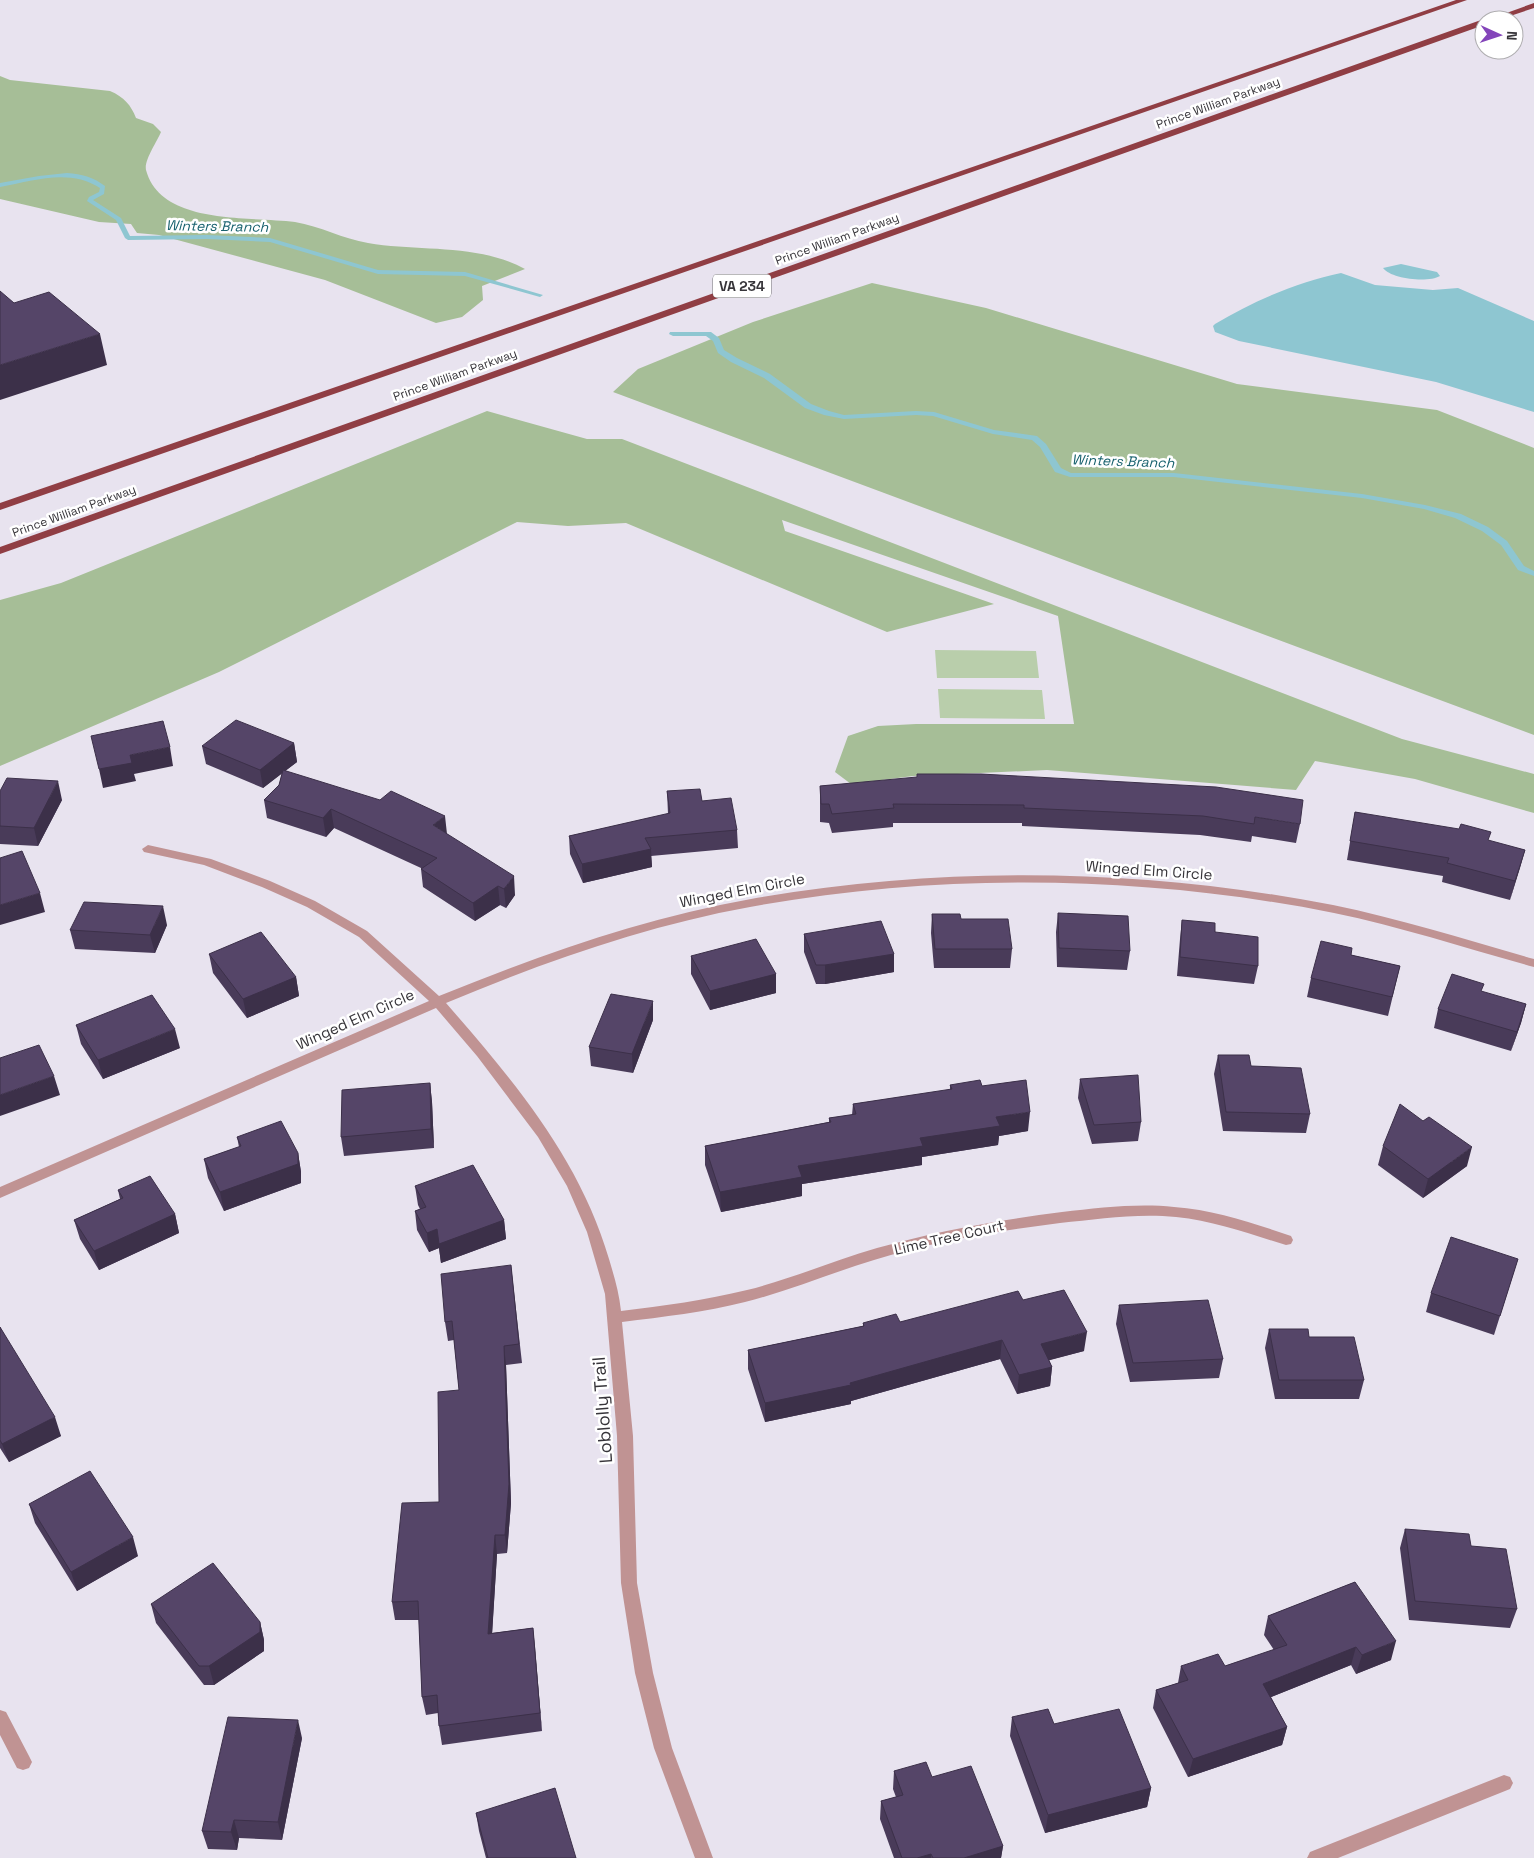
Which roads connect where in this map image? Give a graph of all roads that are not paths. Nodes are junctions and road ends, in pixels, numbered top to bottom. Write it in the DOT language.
graph roads {
  1 [pos="1463,0"];
  2 [pos="1534,5"];
  3 [pos="1520,10"];
  4 [pos="1474,26"];
  5 [pos="0,507"];
  6 [pos="0,551"];
  7 [pos="148,849"];
  8 [pos="1534,963"];
  9 [pos="437,1001"];
  10 [pos="0,1193"];
  11 [pos="1286,1240"];
  12 [pos="615,1317"];
  13 [pos="0,1718"];
  14 [pos="23,1762"];
  15 [pos="1504,1783"];
  16 [pos="704,1858"];
  17 [pos="1316,1858"];
  1 -- 5 [label="highway, Prince William Parkway / VA 234"];
  2 -- 3 [label="highway"];
  4 -- 6 [label="highway, Prince William Parkway / VA 234"];
  7 -- 9 [label="street, Loblolly Trail"];
  8 -- 9 [label="street, Winged Elm Circle"];
  9 -- 10 [label="street, Winged Elm Circle"];
  9 -- 12 [label="street, Loblolly Trail"];
  11 -- 12 [label="street, Lime Tree Court"];
  12 -- 16 [label="street, Loblolly Trail"];
  13 -- 14 [label="street"];
  15 -- 17 [label="street"];
}
